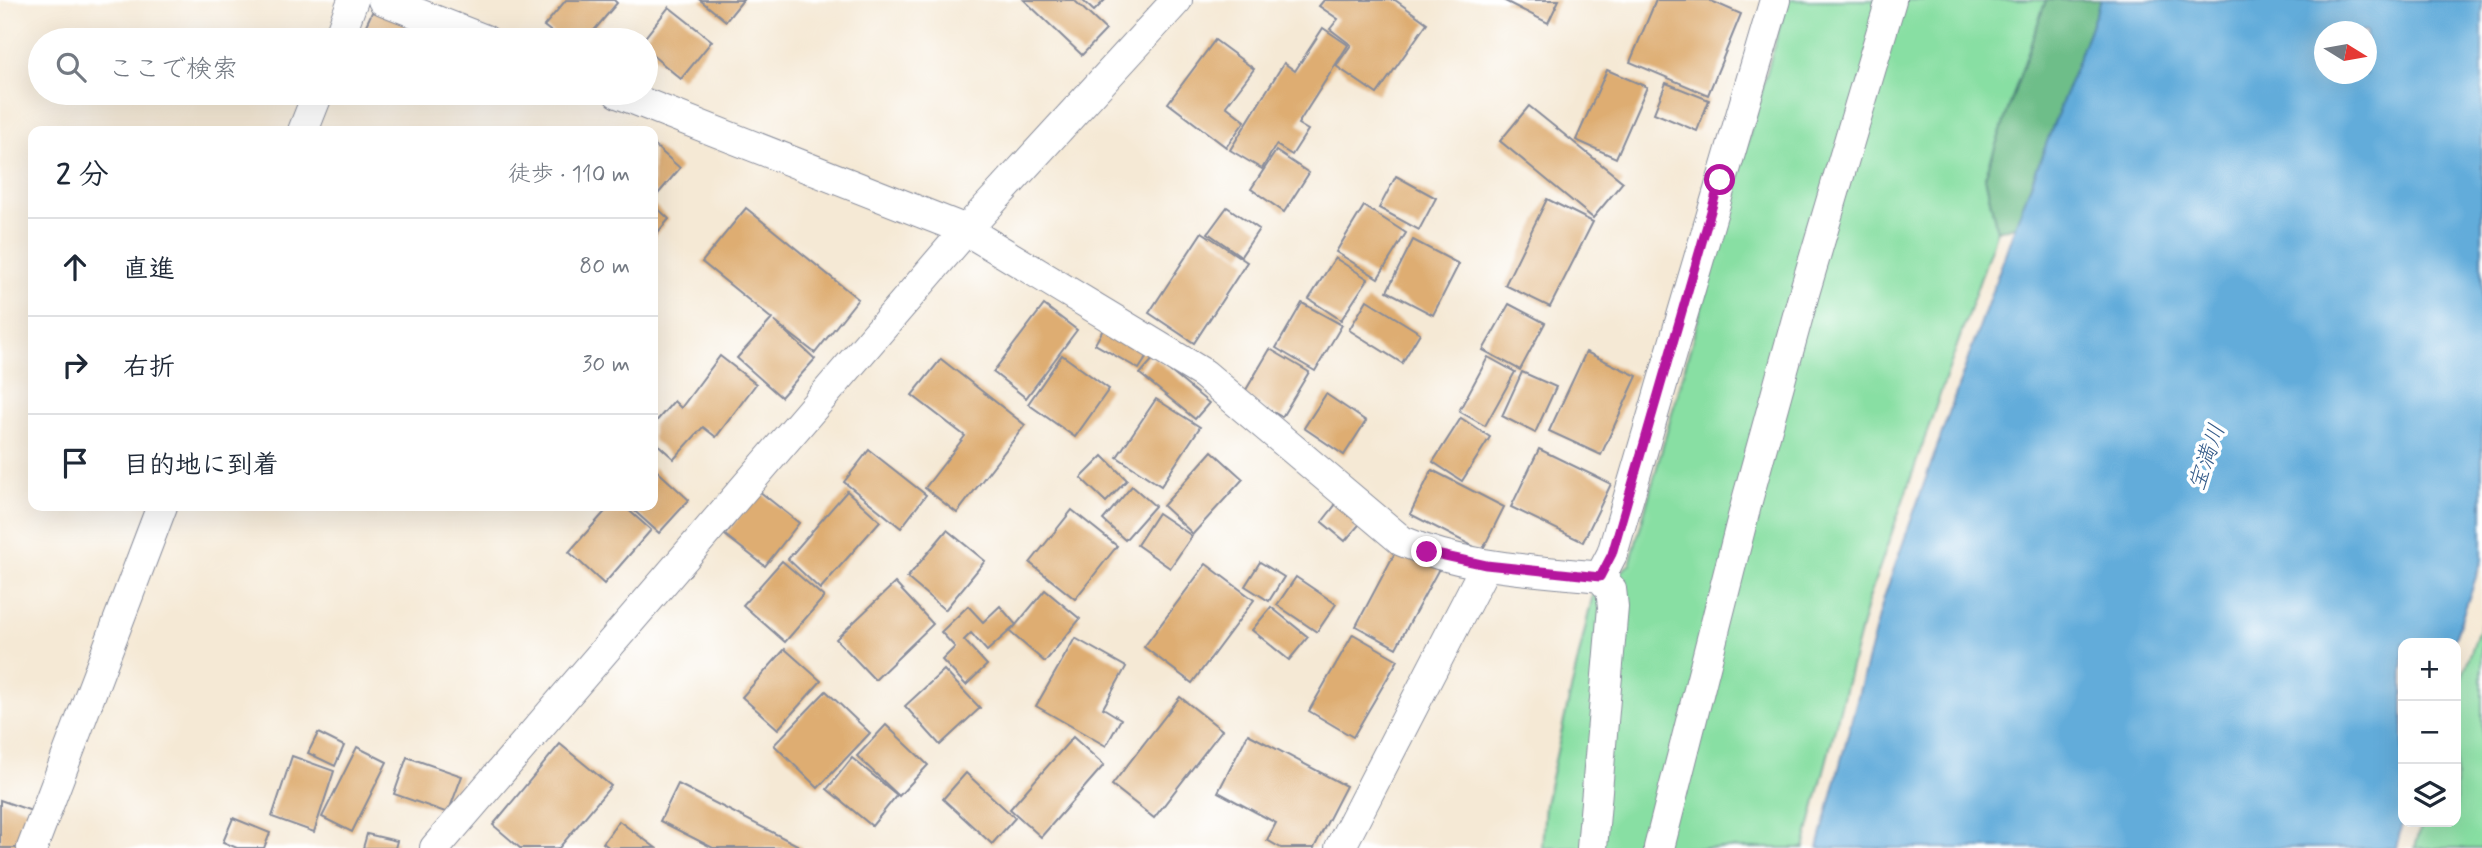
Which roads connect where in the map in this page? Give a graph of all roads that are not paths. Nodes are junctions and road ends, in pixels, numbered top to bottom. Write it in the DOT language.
graph roads {
  1 [pos="353,0"];
  2 [pos="383,0"];
  3 [pos="1177,0"];
  4 [pos="1775,0"];
  5 [pos="1891,0"];
  6 [pos="342,28"];
  7 [pos="454,28"];
  8 [pos="313,105"];
  9 [pos="648,105"];
  10 [pos="305,126"];
  11 [pos="966,230"];
  12 [pos="160,511"];
  13 [pos="1486,565"];
  14 [pos="1600,577"];
  15 [pos="32,848"];
  16 [pos="435,848"];
  17 [pos="1340,848"];
  18 [pos="1592,848"];
  19 [pos="1659,848"];
  1 -- 6 [label="street"];
  2 -- 7 [label="street"];
  3 -- 11 [label="street"];
  4 -- 14 [label="street"];
  5 -- 19 [label="street"];
  8 -- 10 [label="street"];
  9 -- 11 [label="street"];
  11 -- 13 [label="street"];
  11 -- 16 [label="street"];
  12 -- 15 [label="street"];
  13 -- 14 [label="street"];
  13 -- 17 [label="street"];
  14 -- 18 [label="street"];
}
